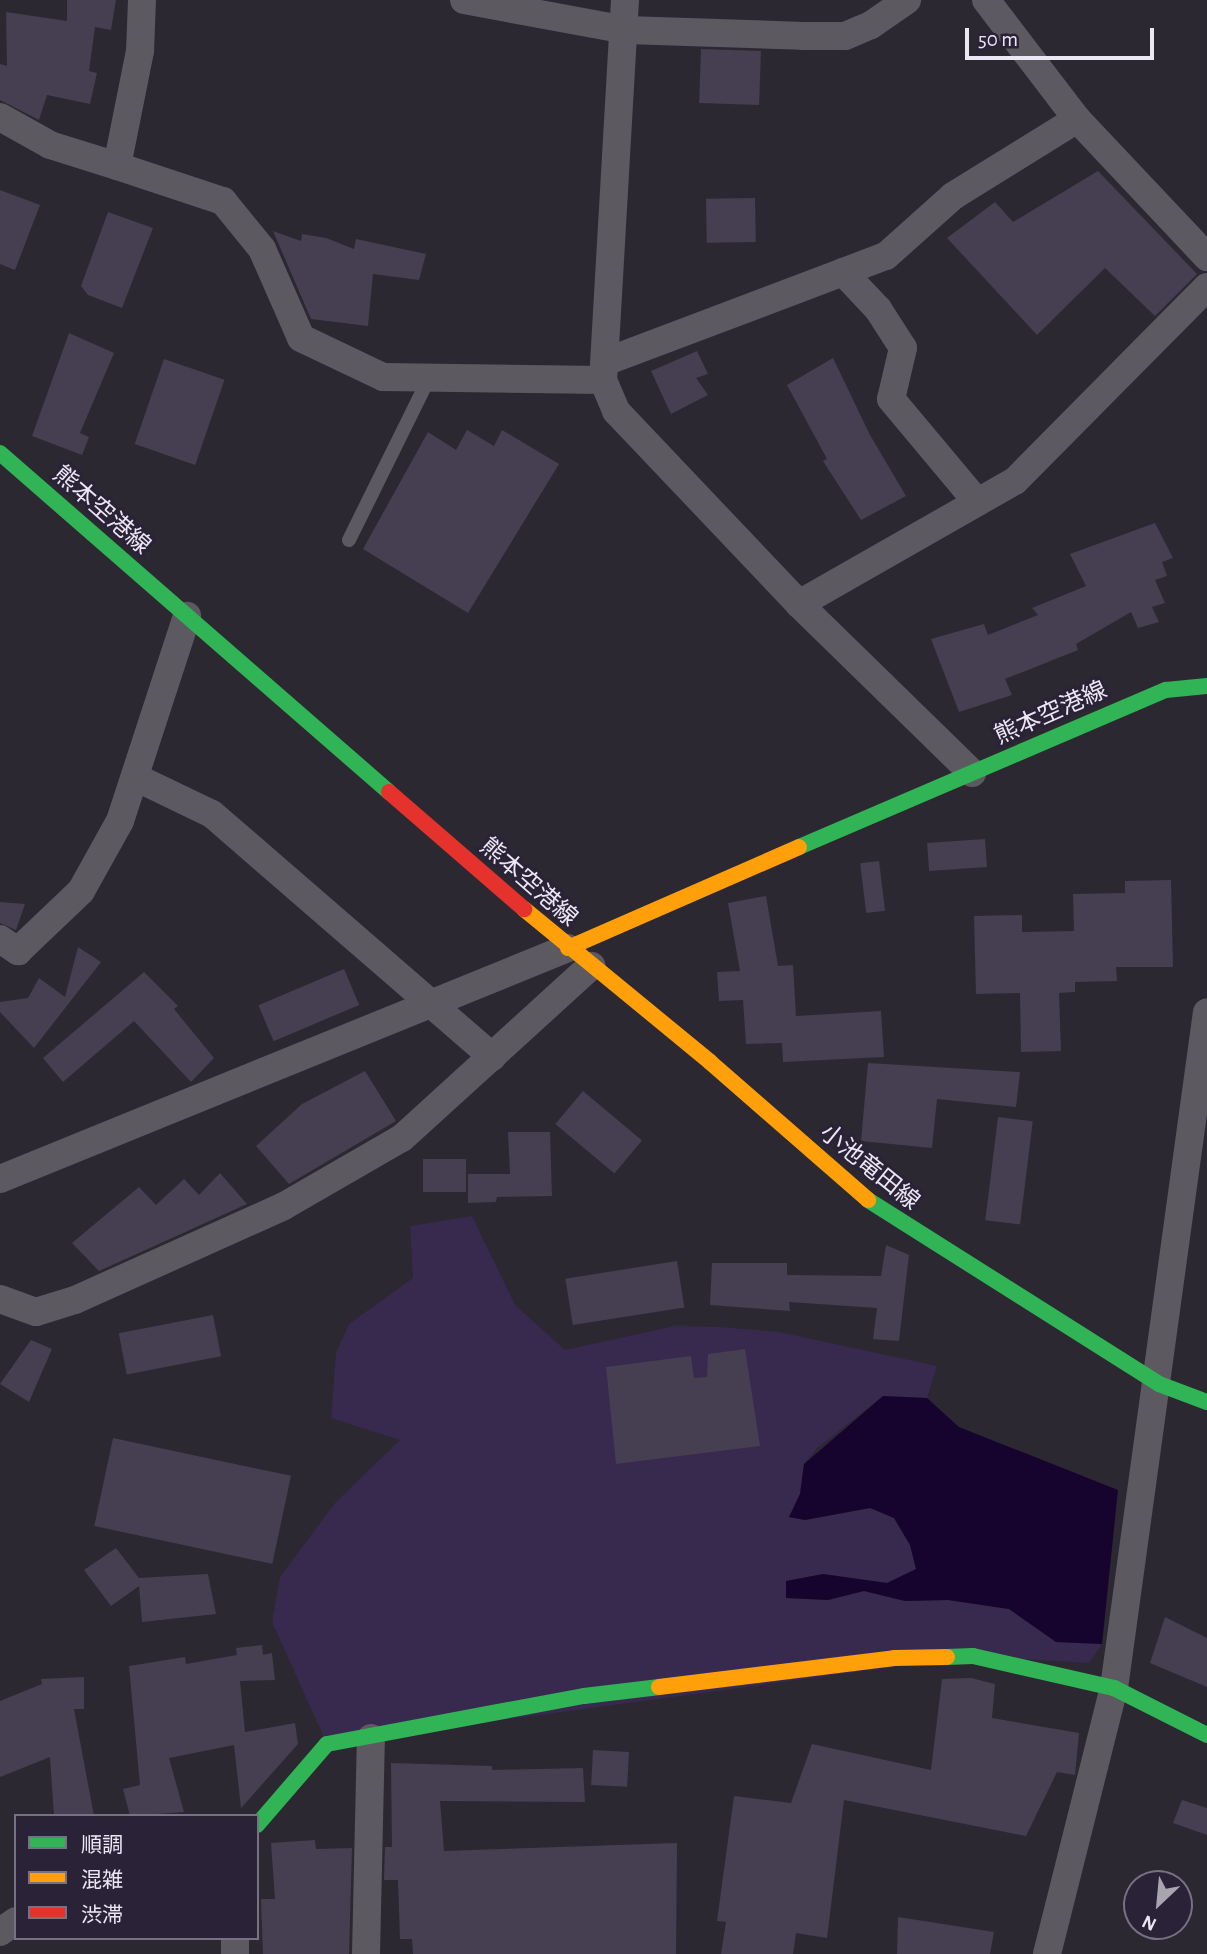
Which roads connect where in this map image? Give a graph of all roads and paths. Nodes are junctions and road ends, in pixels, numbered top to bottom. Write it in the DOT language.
graph roads {
  1 [pos="142,0"];
  2 [pos="464,0"];
  3 [pos="625,0"];
  4 [pos="907,0"];
  5 [pos="986,0"];
  6 [pos="626,30"];
  7 [pos="0,117"];
  8 [pos="1077,119"];
  9 [pos="117,166"];
  10 [pos="1207,257"];
  11 [pos="843,272"];
  12 [pos="1207,287"];
  13 [pos="604,371"];
  14 [pos="429,378"];
  15 [pos="0,453"];
  16 [pos="977,502"];
  17 [pos="349,540"];
  18 [pos="799,604"];
  19 [pos="187,616"];
  20 [pos="1207,685"];
  21 [pos="972,774"];
  22 [pos="135,777"];
  23 [pos="0,939"];
  24 [pos="568,948"];
  25 [pos="591,966"];
  26 [pos="432,1003"];
  27 [pos="1207,1012"];
  28 [pos="494,1056"];
  29 [pos="0,1179"];
  30 [pos="0,1299"];
  31 [pos="1159,1384"];
  32 [pos="1207,1402"];
  33 [pos="1114,1688"];
  34 [pos="1207,1735"];
  35 [pos="371,1738"];
  36 [pos="259,1823"];
  37 [pos="366,1954"];
  38 [pos="1047,1954"];
  1 -- 9 [label="street"];
  2 -- 6 [label="street"];
  3 -- 6 [label="street"];
  4 -- 6 [label="street"];
  5 -- 8 [label="street"];
  6 -- 13 [label="street"];
  7 -- 9 [label="street"];
  8 -- 10 [label="street"];
  8 -- 11 [label="street"];
  9 -- 14 [label="street"];
  11 -- 13 [label="street"];
  11 -- 16 [label="street"];
  12 -- 16 [label="street"];
  13 -- 14 [label="street"];
  13 -- 18 [label="street"];
  14 -- 17 [label="lane"];
  15 -- 19 [label="main road, 熊本空港線"];
  16 -- 18 [label="street"];
  18 -- 21 [label="street"];
  19 -- 22 [label="street"];
  19 -- 24 [label="main road, 熊本空港線"];
  20 -- 21 [label="main road, 熊本空港線"];
  21 -- 24 [label="main road, 熊本空港線"];
  22 -- 23 [label="street"];
  22 -- 26 [label="street"];
  24 -- 25 [label="main road, 小池竜田線"];
  24 -- 26 [label="street"];
  25 -- 28 [label="street"];
  25 -- 31 [label="main road, 小池竜田線"];
  26 -- 28 [label="street"];
  26 -- 29 [label="street"];
  27 -- 31 [label="street"];
  28 -- 30 [label="street"];
  31 -- 32 [label="main road, 小池竜田線"];
  31 -- 33 [label="street"];
  33 -- 34 [label="main road"];
  33 -- 35 [label="main road"];
  33 -- 38 [label="street"];
  35 -- 36 [label="main road"];
  35 -- 37 [label="street"];
}
